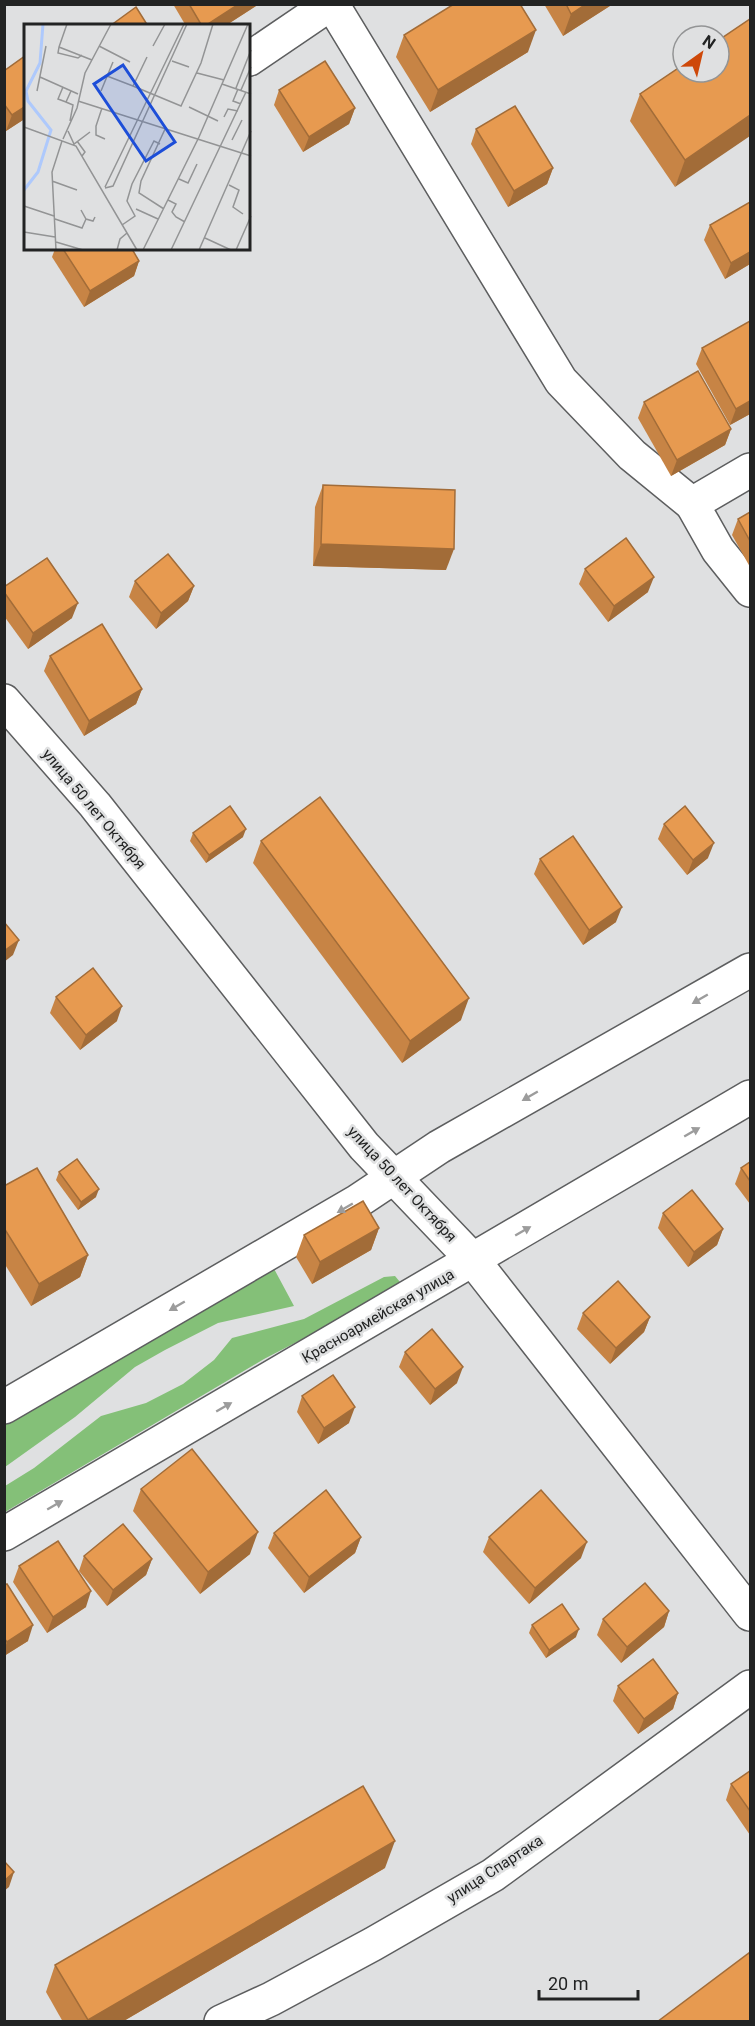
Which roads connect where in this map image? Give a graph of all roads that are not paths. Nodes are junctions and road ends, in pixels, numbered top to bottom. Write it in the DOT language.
graph roads {
  1 [pos="331,4"];
  2 [pos="250,58"];
  3 [pos="750,471"];
  4 [pos="692,504"];
  5 [pos="750,590"];
  6 [pos="4,701"];
  7 [pos="750,970"];
  8 [pos="750,1097"];
  9 [pos="396,1178"];
  10 [pos="473,1260"];
  11 [pos="4,1407"];
  12 [pos="4,1534"];
  13 [pos="750,1614"];
  14 [pos="750,1687"];
  15 [pos="221,2022"];
  1 -- 2 [label="street"];
  1 -- 4 [label="street"];
  3 -- 4 [label="street"];
  4 -- 5 [label="street"];
  6 -- 9 [label="street, улица 50 лет Октября"];
  7 -- 9 [label="street, one-way"];
  10 -- 8 [label="street, Красноармейская улица, one-way"];
  9 -- 10 [label="street, улица 50 лет Октября"];
  9 -- 11 [label="street, one-way"];
  12 -- 10 [label="street, Красноармейская улица, one-way"];
  10 -- 13 [label="street, улица 50 лет Октября"];
  14 -- 15 [label="street, улица Спартака"];
}
